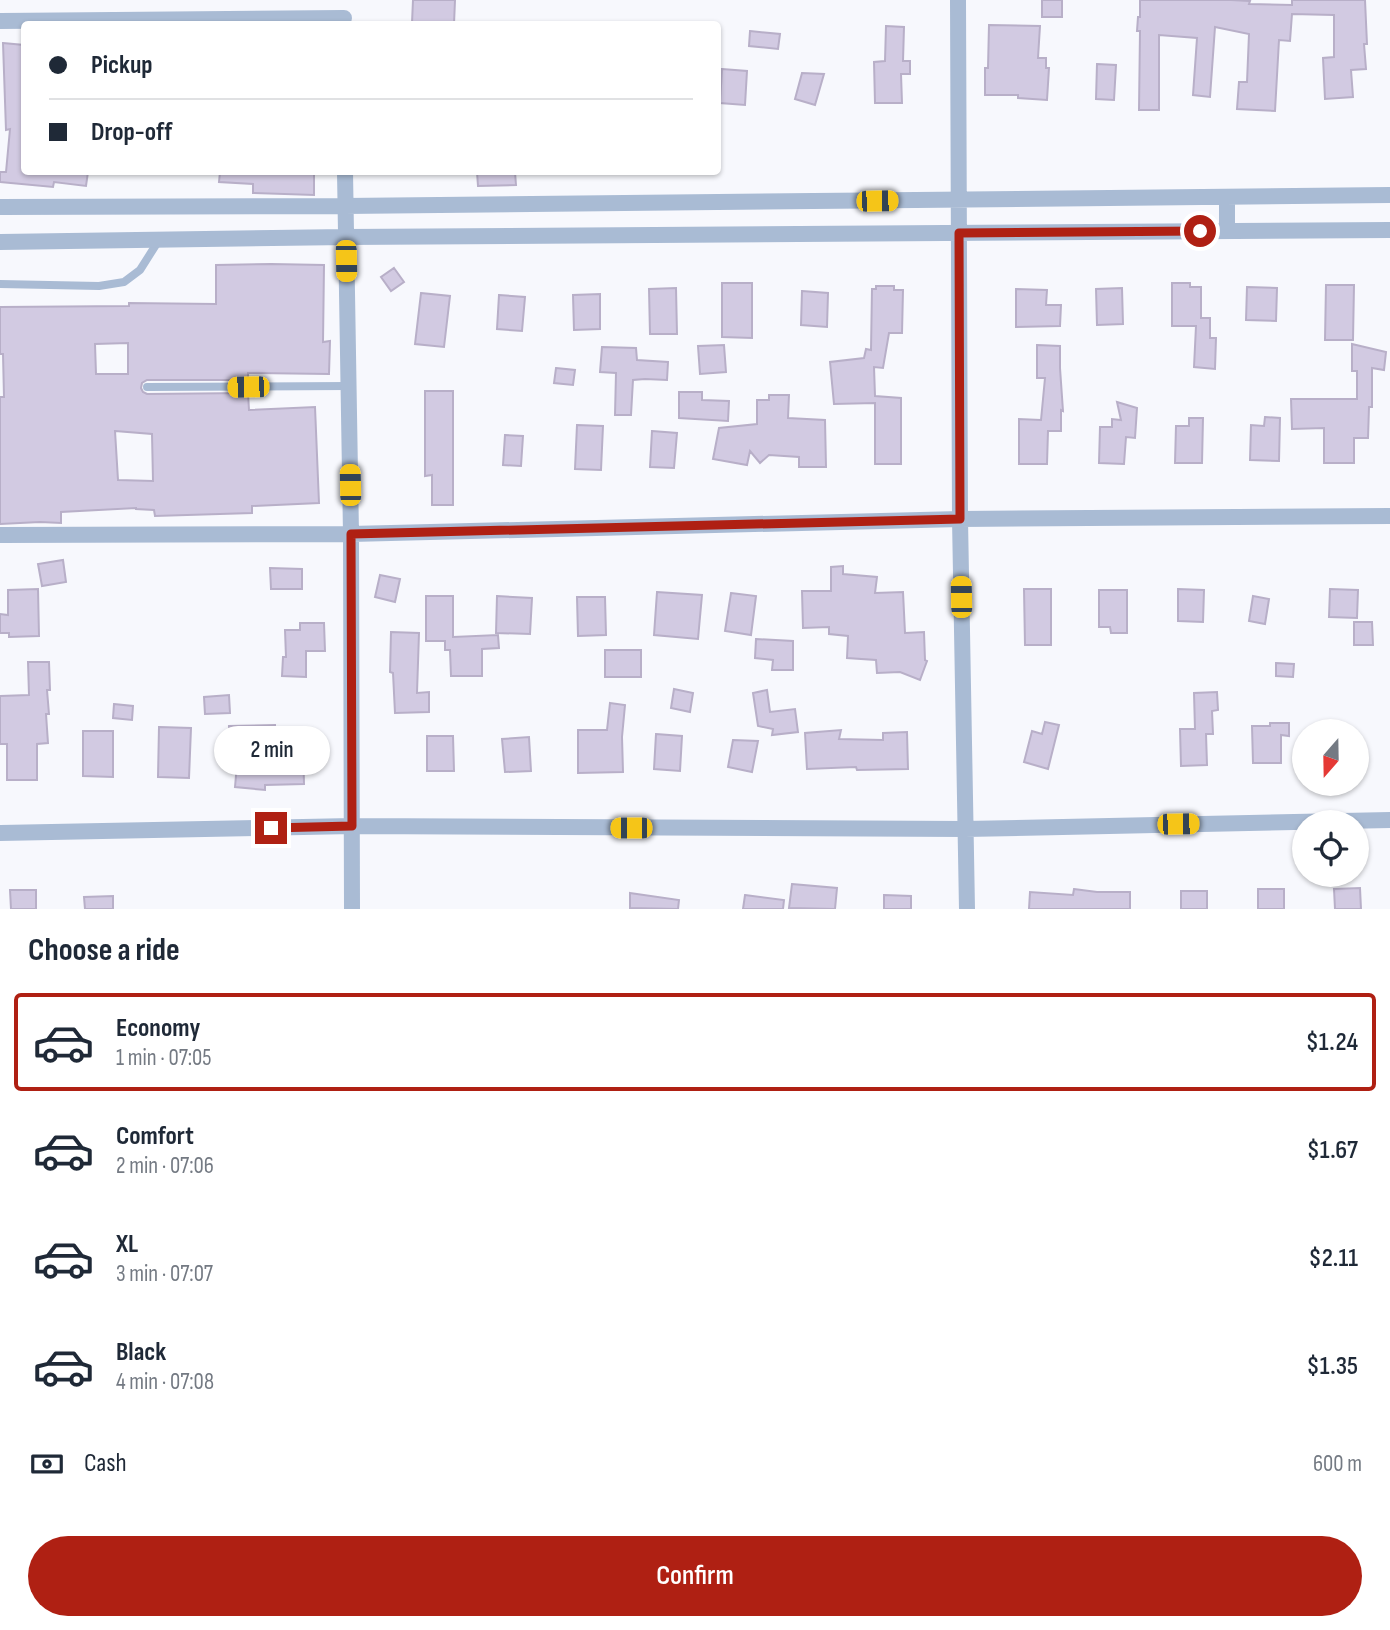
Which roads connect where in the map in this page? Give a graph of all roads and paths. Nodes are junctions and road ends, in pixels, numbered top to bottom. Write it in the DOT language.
graph roads {
  1 [pos="344,0"];
  2 [pos="958,0"];
  3 [pos="0,21"];
  4 [pos="344,21"];
  5 [pos="345,175"];
  6 [pos="1390,195"];
  7 [pos="1227,197"];
  8 [pos="959,200"];
  9 [pos="345,206"];
  10 [pos="0,208"];
  11 [pos="658,219"];
  12 [pos="1390,230"];
  13 [pos="1227,231"];
  14 [pos="959,233"];
  15 [pos="346,237"];
  16 [pos="159,240"];
  17 [pos="0,242"];
  18 [pos="0,284"];
  19 [pos="349,386"];
  20 [pos="147,387"];
  21 [pos="1390,516"];
  22 [pos="960,519"];
  23 [pos="351,534"];
  24 [pos="0,535"];
  25 [pos="1390,820"];
  26 [pos="352,826"];
  27 [pos="965,829"];
  28 [pos="0,833"];
  29 [pos="352,909"];
  30 [pos="967,909"];
  1 -- 4 [label="street"];
  2 -- 8 [label="street"];
  3 -- 4 [label="street"];
  5 -- 9 [label="street"];
  6 -- 7 [label="street"];
  7 -- 8 [label="street"];
  7 -- 13 [label="street"];
  8 -- 11 [label="street"];
  8 -- 14 [label="street"];
  9 -- 10 [label="street"];
  9 -- 11 [label="street"];
  9 -- 15 [label="street"];
  11 -- 14 [label="street"];
  11 -- 15 [label="street"];
  12 -- 13 [label="street"];
  13 -- 14 [label="street"];
  14 -- 22 [label="street"];
  15 -- 16 [label="street"];
  15 -- 19 [label="street"];
  16 -- 17 [label="street"];
  16 -- 18 [label="lane"];
  19 -- 20 [label="lane"];
  19 -- 23 [label="street"];
  21 -- 22 [label="street"];
  22 -- 23 [label="street"];
  22 -- 27 [label="street"];
  23 -- 24 [label="street"];
  23 -- 26 [label="street"];
  25 -- 27 [label="street"];
  26 -- 27 [label="street"];
  26 -- 28 [label="street"];
  26 -- 29 [label="street"];
  27 -- 30 [label="street"];
}
